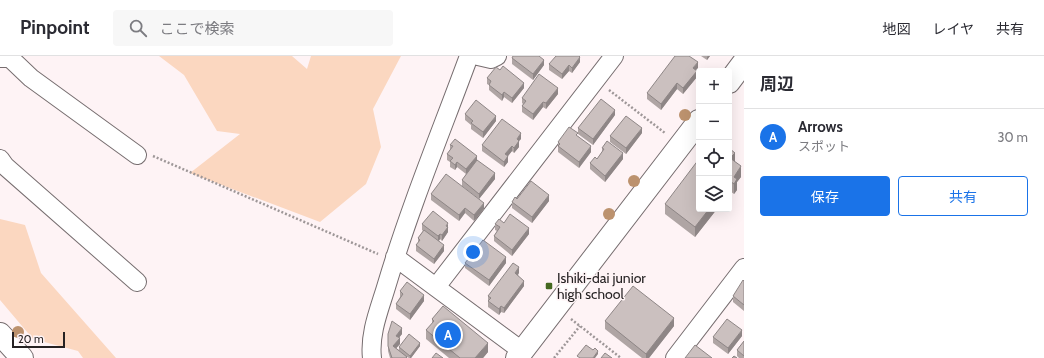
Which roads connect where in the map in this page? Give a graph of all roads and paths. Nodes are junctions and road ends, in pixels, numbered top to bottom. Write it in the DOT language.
graph roads {
  1 [pos="469,56"];
  2 [pos="478,56"];
  3 [pos="497,56"];
  4 [pos="614,56"];
  5 [pos="0,58"];
  6 [pos="744,62"];
  7 [pos="732,78"];
  8 [pos="595,80"];
  9 [pos="696,125"];
  10 [pos="663,130"];
  11 [pos="137,155"];
  12 [pos="0,159"];
  13 [pos="390,257"];
  14 [pos="744,268"];
  15 [pos="137,282"];
  16 [pos="436,287"];
  17 [pos="568,316"];
  18 [pos="580,326"];
  19 [pos="0,334"];
  20 [pos="520,355"];
  21 [pos="22,358"];
  22 [pos="372,358"];
  23 [pos="554,358"];
  24 [pos="621,358"];
  25 [pos="675,358"];
  1 -- 13 [label="street"];
  2 -- 3 [label="street"];
  4 -- 8 [label="street"];
  5 -- 11 [label="street"];
  6 -- 7 [label="street"];
  8 -- 10 [label="path"];
  8 -- 16 [label="street"];
  9 -- 20 [label="street"];
  11 -- 13 [label="path"];
  12 -- 15 [label="street"];
  13 -- 16 [label="street"];
  13 -- 22 [label="street"];
  14 -- 25 [label="street"];
  16 -- 20 [label="street"];
  17 -- 18 [label="path"];
  18 -- 23 [label="path"];
  18 -- 24 [label="path"];
  19 -- 21 [label="street"];
}
